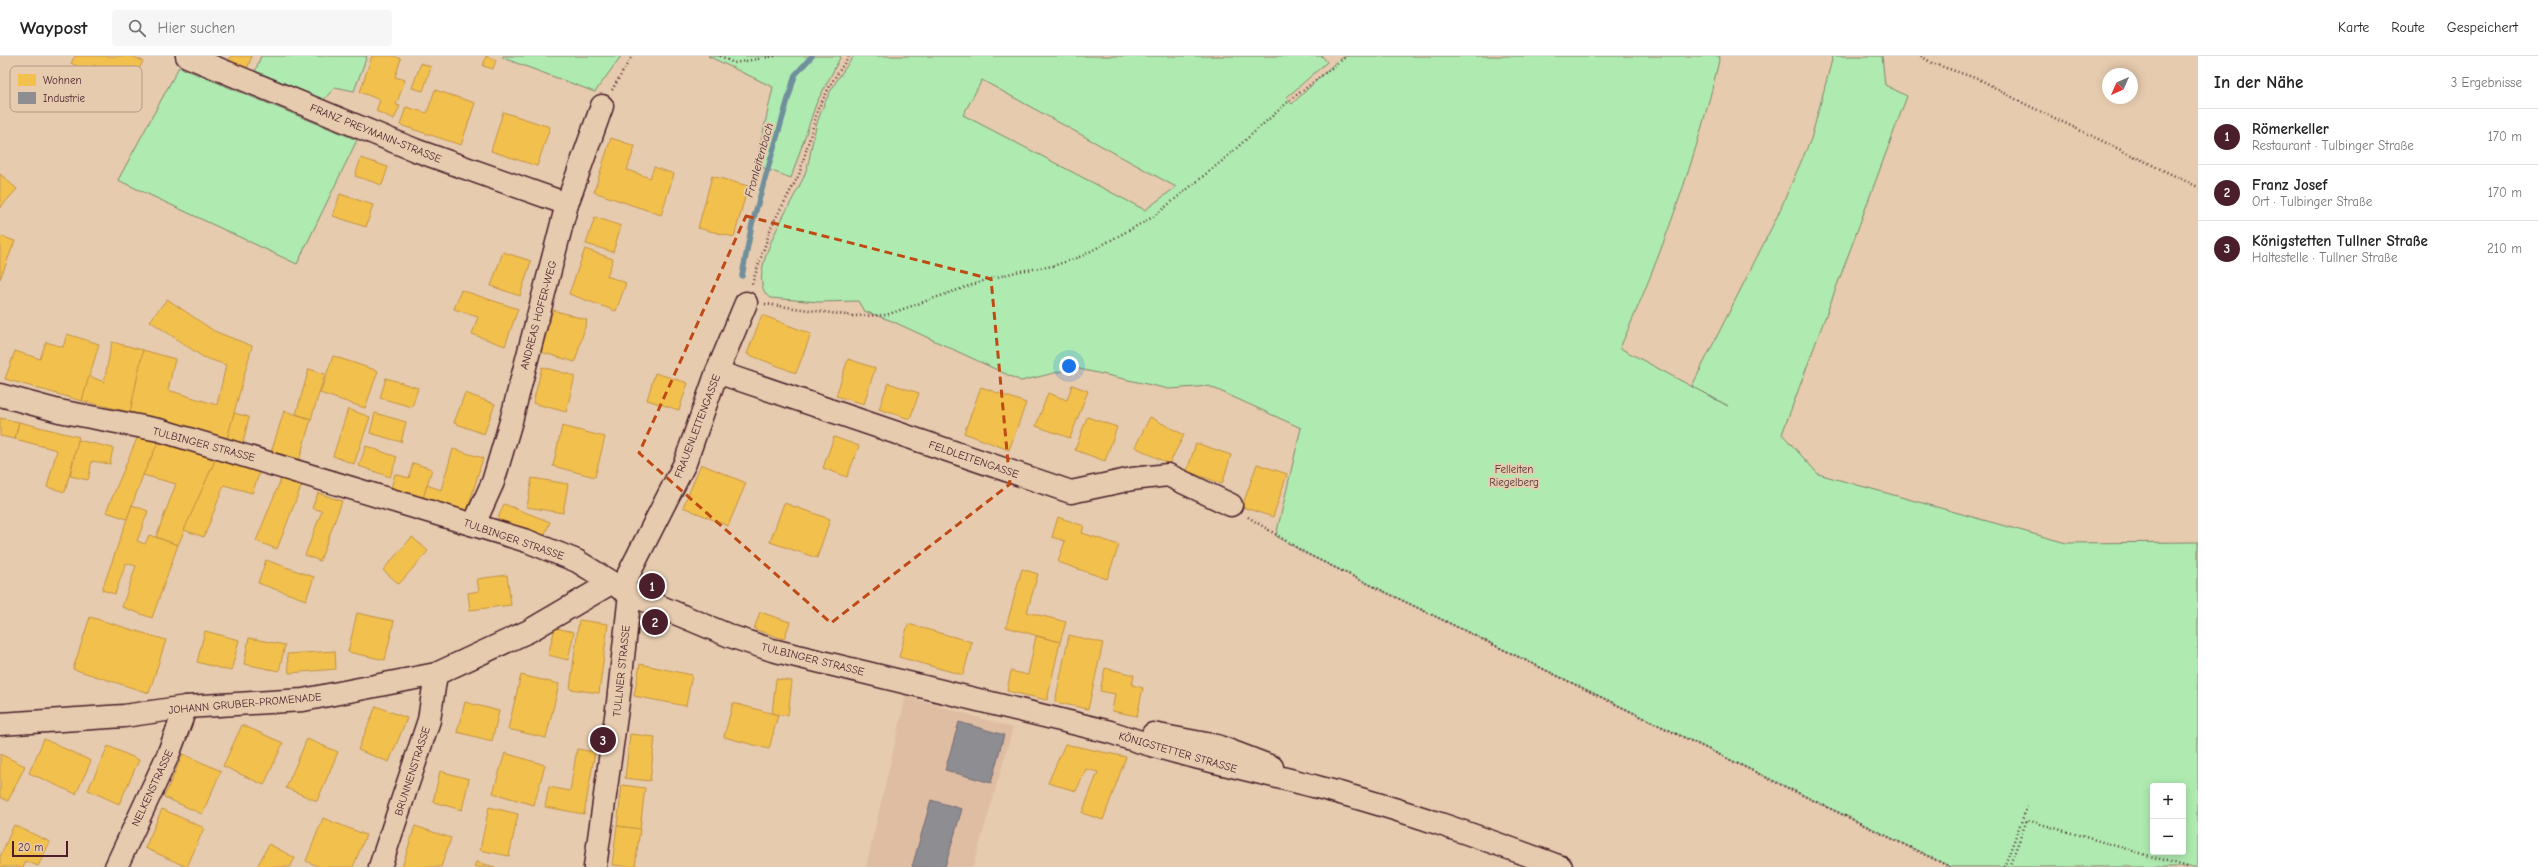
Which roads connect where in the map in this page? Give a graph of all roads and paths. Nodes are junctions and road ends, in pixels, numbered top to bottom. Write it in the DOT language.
graph roads {
  1 [pos="187,56"];
  2 [pos="632,56"];
  3 [pos="720,56"];
  4 [pos="775,56"];
  5 [pos="849,56"];
  6 [pos="1347,56"];
  7 [pos="1921,56"];
  8 [pos="602,106"];
  9 [pos="2198,187"];
  10 [pos="567,204"];
  11 [pos="746,303"];
  12 [pos="717,372"];
  13 [pos="0,395"];
  14 [pos="1231,505"];
  15 [pos="474,524"];
  16 [pos="621,589"];
  17 [pos="436,674"];
  18 [pos="186,707"];
  19 [pos="0,724"];
  20 [pos="1110,732"];
  21 [pos="2027,807"];
  22 [pos="116,867"];
  23 [pos="380,867"];
  24 [pos="594,867"];
  25 [pos="1561,867"];
  26 [pos="1950,867"];
  27 [pos="2004,867"];
  28 [pos="2009,867"];
  29 [pos="2188,867"];
  1 -- 10 [label="street, FRANZ PREYMANN-STRASSE"];
  2 -- 8 [label="path"];
  3 -- 4 [label="path"];
  5 -- 11 [label="path"];
  6 -- 11 [label="path"];
  7 -- 9 [label="path"];
  8 -- 10 [label="street, ANDREAS HOFER-WEG"];
  10 -- 15 [label="street, ANDREAS HOFER-WEG"];
  11 -- 12 [label="street, FRAUENLEITENGASSE"];
  12 -- 14 [label="street, FELDLEITENGASSE"];
  12 -- 16 [label="street, FRAUENLEITENGASSE"];
  13 -- 15 [label="street, TULBINGER STRASSE"];
  14 -- 26 [label="path"];
  15 -- 16 [label="street, TULBINGER STRASSE"];
  16 -- 17 [label="street, JOHANN GRUBER-PROMENADE"];
  16 -- 20 [label="street, TULBINGER STRASSE"];
  16 -- 24 [label="street, TULLNER STRASSE"];
  17 -- 18 [label="street, JOHANN GRUBER-PROMENADE"];
  17 -- 23 [label="street, BRUNNENSTRASSE"];
  18 -- 19 [label="street, JOHANN GRUBER-PROMENADE"];
  18 -- 22 [label="street, NELKENSTRASSE"];
  20 -- 25 [label="street, KÖNIGSTETTER STRASSE"];
  21 -- 27 [label="path"];
  28 -- 29 [label="path"];
}
